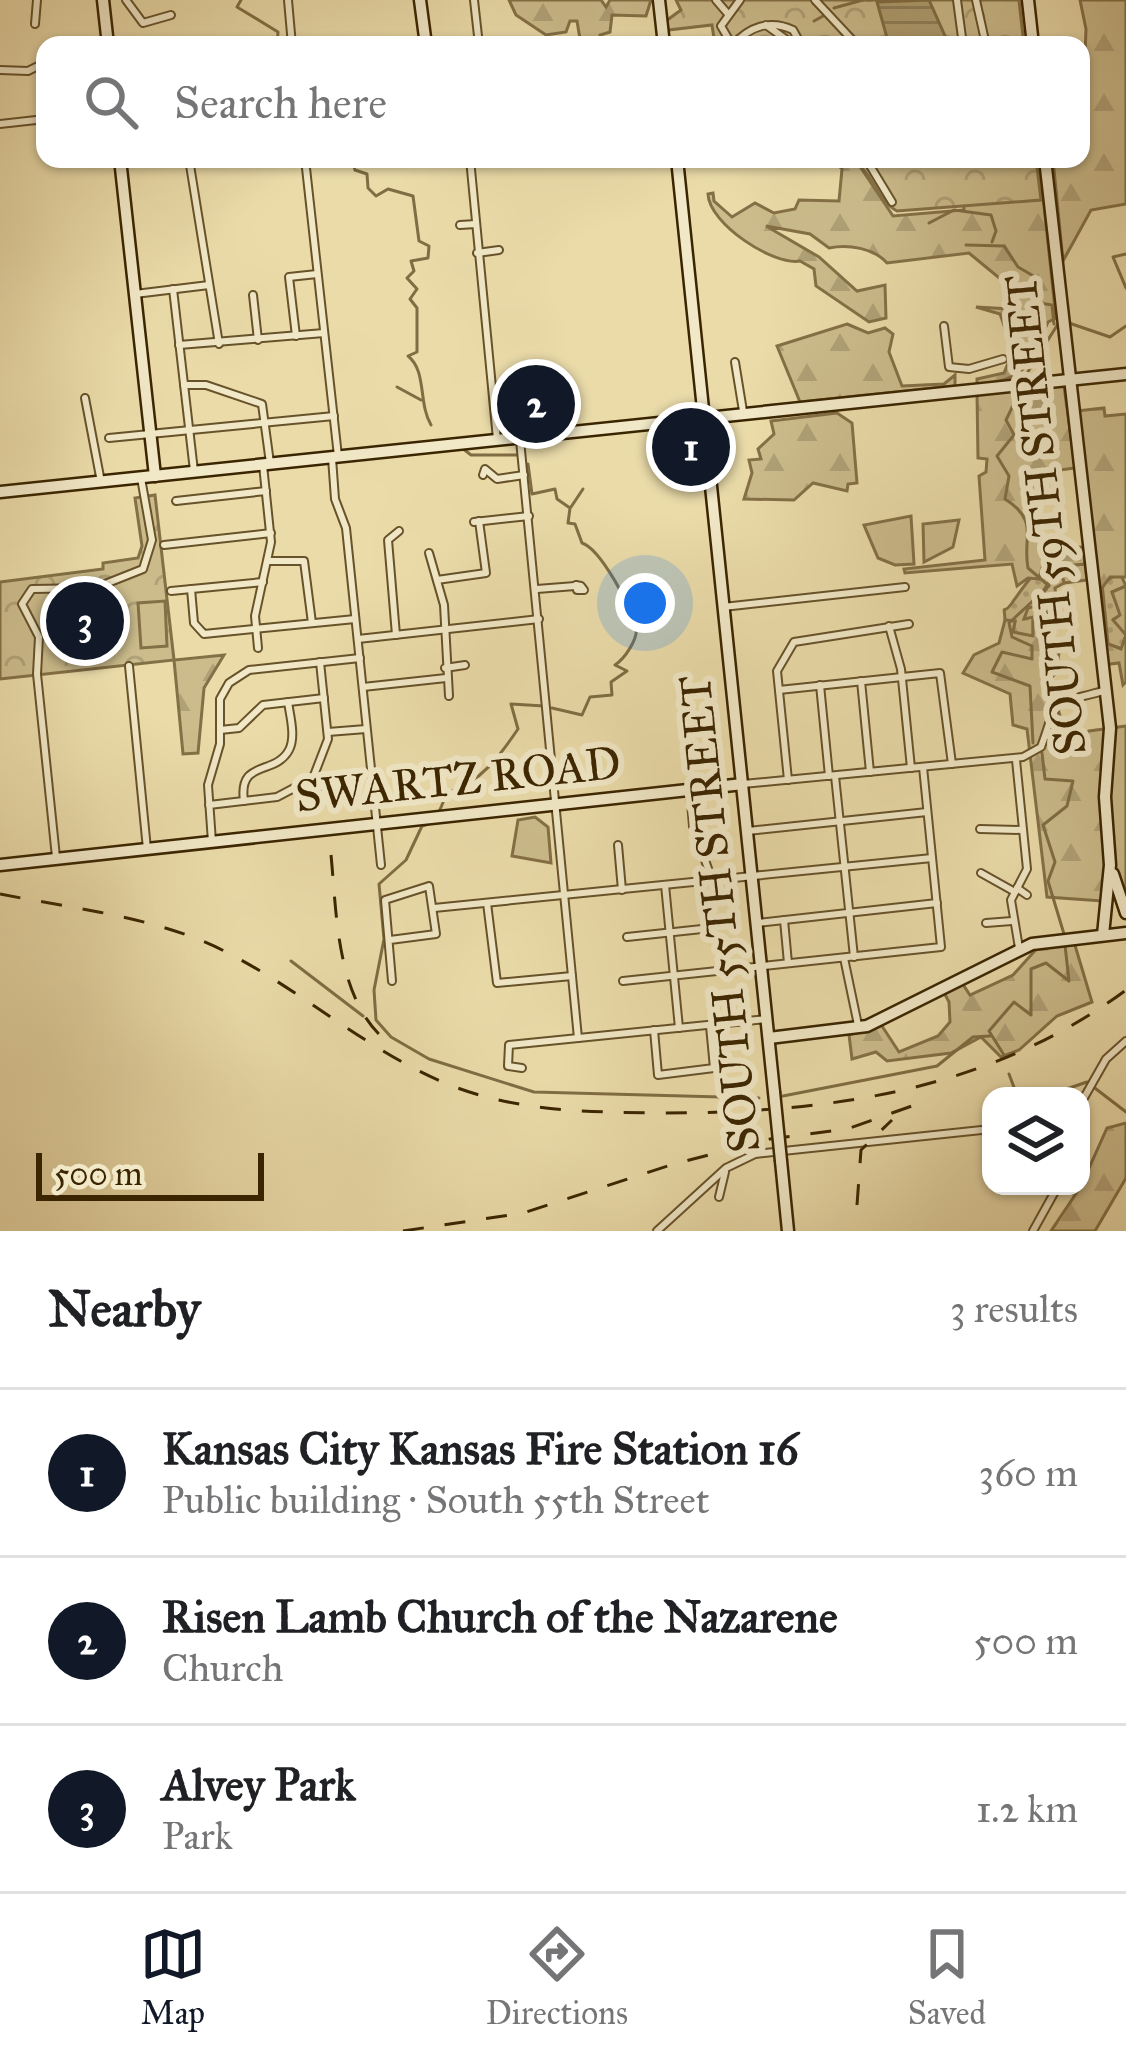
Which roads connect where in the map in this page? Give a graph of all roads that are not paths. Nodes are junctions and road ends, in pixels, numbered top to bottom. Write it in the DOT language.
graph roads {
  1 [pos="37,0"];
  2 [pos="104,0"];
  3 [pos="126,0"];
  4 [pos="288,0"];
  5 [pos="420,0"];
  6 [pos="474,0"];
  7 [pos="659,0"];
  8 [pos="716,0"];
  9 [pos="740,0"];
  10 [pos="815,0"];
  11 [pos="957,0"];
  12 [pos="976,0"];
  13 [pos="1028,0"];
  14 [pos="171,14"];
  15 [pos="728,14"];
  16 [pos="35,24"];
  17 [pos="766,26"];
  18 [pos="107,36"];
  19 [pos="291,36"];
  20 [pos="425,36"];
  21 [pos="478,36"];
  22 [pos="663,36"];
  23 [pos="726,36"];
  24 [pos="742,36"];
  25 [pos="781,36"];
  26 [pos="795,36"];
  27 [pos="849,36"];
  28 [pos="961,36"];
  29 [pos="984,36"];
  30 [pos="1032,36"];
  31 [pos="36,67"];
  32 [pos="0,70"];
  33 [pos="36,120"];
  34 [pos="0,124"];
  35 [pos="121,168"];
  36 [pos="190,168"];
  37 [pos="305,168"];
  38 [pos="471,168"];
  39 [pos="678,168"];
  40 [pos="871,168"];
  41 [pos="1046,168"];
  42 [pos="892,202"];
  43 [pos="476,224"];
  44 [pos="460,225"];
  45 [pos="499,250"];
  46 [pos="477,253"];
  47 [pos="317,274"];
  48 [pos="210,285"];
  49 [pos="173,290"];
  50 [pos="135,294"];
  51 [pos="253,295"];
  52 [pos="944,326"];
  53 [pos="324,334"];
  54 [pos="296,336"];
  55 [pos="258,340"];
  56 [pos="219,344"];
  57 [pos="179,345"];
  58 [pos="1003,358"];
  59 [pos="735,362"];
  60 [pos="969,370"];
  61 [pos="1126,374"];
  62 [pos="1068,380"];
  63 [pos="184,385"];
  64 [pos="970,389"];
  65 [pos="86,398"];
  66 [pos="743,412"];
  67 [pos="334,416"];
  68 [pos="703,416"];
  69 [pos="671,419"];
  70 [pos="266,423"];
  71 [pos="189,432"];
  72 [pos="150,436"];
  73 [pos="520,436"];
  74 [pos="109,438"];
  75 [pos="497,439"];
  76 [pos="706,440"];
  77 [pos="335,457"];
  78 [pos="266,464"];
  79 [pos="194,471"];
  80 [pos="524,475"];
  81 [pos="155,476"];
  82 [pos="141,478"];
  83 [pos="494,478"];
  84 [pos="101,482"];
  85 [pos="266,491"];
  86 [pos="0,492"];
  87 [pos="176,501"];
  88 [pos="529,516"];
  89 [pos="399,531"];
  90 [pos="271,533"];
  91 [pos="164,545"];
  92 [pos="430,553"];
  93 [pos="269,561"];
  94 [pos="437,580"];
  95 [pos="263,582"];
  96 [pos="574,586"];
  97 [pos="905,587"];
  98 [pos="191,589"];
  99 [pos="536,589"];
  100 [pos="171,591"];
  101 [pos="723,607"];
  102 [pos="356,619"];
  103 [pos="540,619"];
  104 [pos="312,623"];
  105 [pos="909,624"];
  106 [pos="890,626"];
  107 [pos="255,629"];
  108 [pos="446,630"];
  109 [pos="396,635"];
  110 [pos="358,639"];
  111 [pos="258,648"];
  112 [pos="360,658"];
  113 [pos="320,662"];
  114 [pos="465,665"];
  115 [pos="129,667"];
  116 [pos="445,668"];
  117 [pos="902,677"];
  118 [pos="446,678"];
  119 [pos="861,681"];
  120 [pos="820,686"];
  121 [pos="363,687"];
  122 [pos="779,690"];
  123 [pos="1103,691"];
  124 [pos="448,695"];
  125 [pos="324,698"];
  126 [pos="288,702"];
  127 [pos="367,729"];
  128 [pos="220,730"];
  129 [pos="328,732"];
  130 [pos="1016,758"];
  131 [pos="952,764"];
  132 [pos="922,767"];
  133 [pos="911,768"];
  134 [pos="870,772"];
  135 [pos="832,776"];
  136 [pos="314,778"];
  137 [pos="788,780"];
  138 [pos="742,784"];
  139 [pos="326,788"];
  140 [pos="690,789"];
  141 [pos="244,801"];
  142 [pos="556,804"];
  143 [pos="208,805"];
  144 [pos="927,812"];
  145 [pos="840,821"];
  146 [pos="377,824"];
  147 [pos="980,829"];
  148 [pos="1022,830"];
  149 [pos="748,831"];
  150 [pos="212,842"];
  151 [pos="618,845"];
  152 [pos="147,849"];
  153 [pos="933,857"];
  154 [pos="57,859"];
  155 [pos="0,865"];
  156 [pos="381,865"];
  157 [pos="1110,865"];
  158 [pos="844,867"];
  159 [pos="981,873"];
  160 [pos="753,877"];
  161 [pos="712,880"];
  162 [pos="665,885"];
  163 [pos="622,890"];
  164 [pos="1016,890"];
  165 [pos="1027,895"];
  166 [pos="564,896"];
  167 [pos="487,903"];
  168 [pos="938,903"];
  169 [pos="434,908"];
  170 [pos="849,912"];
  171 [pos="1126,914"];
  172 [pos="1102,918"];
  173 [pos="784,920"];
  174 [pos="1012,921"];
  175 [pos="758,922"];
  176 [pos="986,923"];
  177 [pos="702,929"];
  178 [pos="670,932"];
  179 [pos="1126,933"];
  180 [pos="1103,935"];
  181 [pos="627,937"];
  182 [pos="1086,937"];
  183 [pos="389,940"];
  184 [pos="1019,948"];
  185 [pos="849,957"];
  186 [pos="788,963"];
  187 [pos="761,967"];
  188 [pos="572,976"];
  189 [pos="674,976"];
  190 [pos="392,981"];
  191 [pos="623,981"];
  192 [pos="767,1018"];
  193 [pos="710,1026"];
  194 [pos="679,1028"];
  195 [pos="859,1028"];
  196 [pos="653,1030"];
  197 [pos="578,1038"];
  198 [pos="776,1038"];
  199 [pos="1126,1041"];
  200 [pos="522,1068"];
  201 [pos="1090,1088"];
  202 [pos="982,1130"];
  203 [pos="729,1166"];
  204 [pos="1053,1195"];
  205 [pos="719,1197"];
  206 [pos="657,1231"];
  207 [pos="788,1231"];
  208 [pos="1033,1231"];
  1 -- 16 [label="street"];
  2 -- 18 [label="street"];
  3 -- 14 [label="street"];
  4 -- 19 [label="street"];
  5 -- 20 [label="street"];
  6 -- 21 [label="street"];
  7 -- 22 [label="street"];
  8 -- 15 [label="street"];
  9 -- 15 [label="street"];
  10 -- 27 [label="street"];
  11 -- 28 [label="street"];
  12 -- 29 [label="street"];
  13 -- 30 [label="street"];
  15 -- 23 [label="street"];
  17 -- 24 [label="street"];
  17 -- 25 [label="street"];
  17 -- 26 [label="street"];
  31 -- 32 [label="street"];
  33 -- 34 [label="street"];
  35 -- 50 [label="street"];
  36 -- 48 [label="street"];
  37 -- 47 [label="street"];
  38 -- 43 [label="street"];
  39 -- 68 [label="street, SOUTH 55TH STREET"];
  40 -- 42 [label="street"];
  41 -- 62 [label="street, SOUTH 59TH STREET"];
  43 -- 44 [label="street"];
  43 -- 46 [label="street"];
  45 -- 46 [label="street"];
  46 -- 75 [label="street"];
  47 -- 53 [label="street"];
  47 -- 54 [label="street"];
  48 -- 49 [label="street"];
  48 -- 56 [label="street"];
  49 -- 50 [label="street"];
  49 -- 57 [label="street"];
  50 -- 72 [label="street"];
  51 -- 55 [label="street"];
  52 -- 60 [label="street"];
  53 -- 54 [label="street"];
  53 -- 67 [label="street"];
  54 -- 55 [label="street"];
  55 -- 56 [label="street"];
  56 -- 57 [label="street"];
  57 -- 63 [label="street"];
  58 -- 60 [label="street"];
  59 -- 66 [label="street"];
  60 -- 64 [label="street"];
  61 -- 62 [label="street"];
  62 -- 64 [label="street"];
  62 -- 123 [label="street, SOUTH 59TH STREET"];
  63 -- 70 [label="street"];
  63 -- 71 [label="street"];
  64 -- 66 [label="street"];
  65 -- 84 [label="street"];
  66 -- 68 [label="street"];
  67 -- 70 [label="street"];
  67 -- 77 [label="street"];
  68 -- 69 [label="street"];
  68 -- 76 [label="street, SOUTH 55TH STREET"];
  69 -- 73 [label="street"];
  69 -- 76 [label="street"];
  70 -- 71 [label="street"];
  70 -- 78 [label="street"];
  71 -- 72 [label="street"];
  71 -- 79 [label="street"];
  72 -- 74 [label="street"];
  72 -- 81 [label="street"];
  73 -- 75 [label="street"];
  73 -- 80 [label="street"];
  75 -- 77 [label="street"];
  76 -- 101 [label="street, SOUTH 55TH STREET"];
  77 -- 78 [label="street"];
  77 -- 102 [label="street"];
  78 -- 79 [label="street"];
  78 -- 85 [label="street"];
  79 -- 81 [label="street"];
  80 -- 83 [label="street"];
  80 -- 88 [label="street"];
  81 -- 82 [label="street"];
  82 -- 84 [label="street"];
  82 -- 154 [label="street"];
  84 -- 86 [label="street"];
  85 -- 87 [label="street"];
  85 -- 90 [label="street"];
  88 -- 94 [label="street"];
  88 -- 99 [label="street"];
  89 -- 109 [label="street"];
  90 -- 91 [label="street"];
  90 -- 93 [label="street"];
  92 -- 94 [label="street"];
  93 -- 95 [label="street"];
  93 -- 104 [label="street"];
  94 -- 108 [label="street"];
  95 -- 98 [label="street"];
  95 -- 107 [label="street"];
  96 -- 99 [label="street"];
  97 -- 101 [label="street"];
  98 -- 100 [label="street"];
  98 -- 107 [label="street"];
  99 -- 103 [label="street"];
  101 -- 138 [label="street, SOUTH 55TH STREET"];
  102 -- 104 [label="street"];
  102 -- 110 [label="street"];
  103 -- 108 [label="street"];
  103 -- 142 [label="street"];
  104 -- 107 [label="street"];
  105 -- 106 [label="street"];
  106 -- 117 [label="street"];
  106 -- 122 [label="street"];
  107 -- 111 [label="street"];
  108 -- 109 [label="street"];
  108 -- 116 [label="street"];
  109 -- 110 [label="street"];
  110 -- 112 [label="street"];
  112 -- 113 [label="street"];
  112 -- 121 [label="street"];
  113 -- 125 [label="street"];
  113 -- 128 [label="street"];
  114 -- 116 [label="street"];
  115 -- 152 [label="street"];
  116 -- 118 [label="street"];
  117 -- 119 [label="street"];
  117 -- 131 [label="street"];
  117 -- 133 [label="street"];
  118 -- 121 [label="street"];
  118 -- 124 [label="street"];
  119 -- 120 [label="street"];
  119 -- 134 [label="street"];
  120 -- 122 [label="street"];
  120 -- 135 [label="street"];
  121 -- 127 [label="street"];
  122 -- 137 [label="street"];
  123 -- 130 [label="street"];
  123 -- 157 [label="street, SOUTH 59TH STREET"];
  125 -- 126 [label="street"];
  125 -- 129 [label="street"];
  126 -- 128 [label="street"];
  126 -- 141 [label="street"];
  127 -- 129 [label="street"];
  127 -- 146 [label="street"];
  128 -- 143 [label="street"];
  129 -- 136 [label="street"];
  130 -- 131 [label="street, SWARTZ ROAD"];
  130 -- 148 [label="street"];
  131 -- 132 [label="street, SWARTZ ROAD"];
  132 -- 133 [label="street, SWARTZ ROAD"];
  132 -- 144 [label="street"];
  133 -- 134 [label="street, SWARTZ ROAD"];
  134 -- 135 [label="street, SWARTZ ROAD"];
  135 -- 137 [label="street, SWARTZ ROAD"];
  135 -- 145 [label="street"];
  136 -- 139 [label="street"];
  136 -- 141 [label="street"];
  137 -- 138 [label="street, SWARTZ ROAD"];
  138 -- 140 [label="street, SWARTZ ROAD"];
  138 -- 149 [label="street, SOUTH 55TH STREET"];
  140 -- 142 [label="street, SWARTZ ROAD"];
  140 -- 161 [label="street"];
  141 -- 143 [label="street"];
  142 -- 146 [label="street, SWARTZ ROAD"];
  142 -- 166 [label="street"];
  143 -- 150 [label="street"];
  144 -- 145 [label="street"];
  144 -- 153 [label="street"];
  145 -- 149 [label="street"];
  145 -- 158 [label="street"];
  146 -- 150 [label="street, SWARTZ ROAD"];
  146 -- 156 [label="street"];
  147 -- 148 [label="street"];
  148 -- 164 [label="street"];
  149 -- 160 [label="street, SOUTH 55TH STREET"];
  150 -- 152 [label="street, SWARTZ ROAD"];
  151 -- 163 [label="street"];
  152 -- 154 [label="street, SWARTZ ROAD"];
  153 -- 158 [label="street"];
  153 -- 168 [label="street"];
  154 -- 155 [label="street, SWARTZ ROAD"];
  157 -- 171 [label="street, SOUTH 59TH STREET"];
  157 -- 172 [label="street, SOUTH 59TH STREET"];
  158 -- 160 [label="street"];
  158 -- 170 [label="street"];
  159 -- 164 [label="street"];
  160 -- 161 [label="street"];
  160 -- 175 [label="street, SOUTH 55TH STREET"];
  161 -- 162 [label="street"];
  162 -- 163 [label="street"];
  162 -- 178 [label="street"];
  163 -- 166 [label="street"];
  164 -- 165 [label="street"];
  164 -- 174 [label="street"];
  166 -- 167 [label="street"];
  166 -- 188 [label="street"];
  167 -- 169 [label="street"];
  167 -- 188 [label="street"];
  168 -- 170 [label="street"];
  168 -- 185 [label="street"];
  169 -- 183 [label="street"];
  169 -- 183 [label="street"];
  170 -- 173 [label="street"];
  170 -- 185 [label="street"];
  172 -- 180 [label="street, SOUTH 59TH STREET"];
  172 -- 182 [label="street"];
  173 -- 175 [label="street"];
  173 -- 186 [label="street"];
  174 -- 176 [label="street"];
  174 -- 184 [label="street"];
  175 -- 187 [label="street, SOUTH 55TH STREET"];
  177 -- 178 [label="street"];
  178 -- 181 [label="street"];
  178 -- 189 [label="street"];
  179 -- 180 [label="street"];
  180 -- 182 [label="street"];
  182 -- 184 [label="street"];
  183 -- 190 [label="street"];
  184 -- 195 [label="street"];
  185 -- 186 [label="street"];
  185 -- 195 [label="street"];
  186 -- 187 [label="street"];
  187 -- 189 [label="street"];
  187 -- 192 [label="street, SOUTH 55TH STREET"];
  188 -- 197 [label="street"];
  189 -- 191 [label="street"];
  189 -- 194 [label="street"];
  192 -- 193 [label="street"];
  192 -- 198 [label="street, SOUTH 55TH STREET"];
  193 -- 194 [label="street"];
  193 -- 196 [label="street"];
  194 -- 196 [label="street"];
  195 -- 198 [label="street"];
  196 -- 197 [label="street"];
  197 -- 200 [label="street"];
  198 -- 207 [label="street, SOUTH 55TH STREET, bridge"];
  199 -- 201 [label="street"];
  202 -- 203 [label="street"];
  203 -- 205 [label="street"];
  203 -- 206 [label="street"];
  204 -- 208 [label="street"];
}
